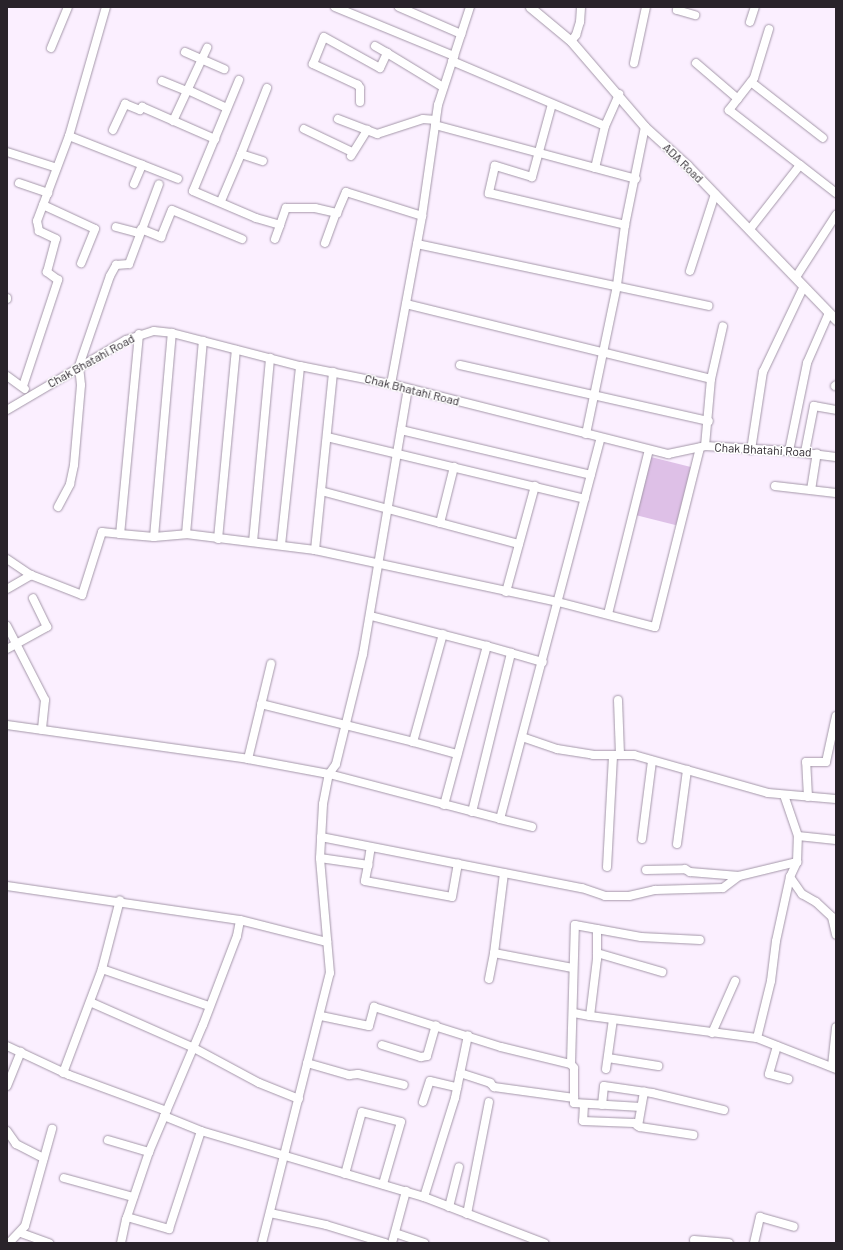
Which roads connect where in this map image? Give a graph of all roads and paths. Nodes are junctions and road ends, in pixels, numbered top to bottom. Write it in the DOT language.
graph roads {
  1 [pos="68,7"];
  2 [pos="106,7"];
  3 [pos="335,7"];
  4 [pos="399,7"];
  5 [pos="470,7"];
  6 [pos="530,7"];
  7 [pos="581,7"];
  8 [pos="646,7"];
  9 [pos="678,7"];
  10 [pos="755,7"];
  11 [pos="695,15"];
  12 [pos="750,22"];
  13 [pos="769,29"];
  14 [pos="461,34"];
  15 [pos="571,41"];
  16 [pos="375,46"];
  17 [pos="51,48"];
  18 [pos="207,48"];
  19 [pos="185,52"];
  20 [pos="387,53"];
  21 [pos="453,59"];
  22 [pos="203,60"];
  23 [pos="634,63"];
  24 [pos="696,63"];
  25 [pos="224,69"];
  26 [pos="239,80"];
  27 [pos="162,81"];
  28 [pos="751,82"];
  29 [pos="443,87"];
  30 [pos="267,88"];
  31 [pos="188,91"];
  32 [pos="619,94"];
  33 [pos="738,99"];
  34 [pos="360,102"];
  35 [pos="552,104"];
  36 [pos="227,108"];
  37 [pos="338,119"];
  38 [pos="173,121"];
  39 [pos="435,122"];
  40 [pos="605,126"];
  41 [pos="645,127"];
  42 [pos="304,128"];
  43 [pos="113,130"];
  44 [pos="367,130"];
  45 [pos="69,136"];
  46 [pos="823,138"];
  47 [pos="215,139"];
  48 [pos="7,152"];
  49 [pos="538,152"];
  50 [pos="242,154"];
  51 [pos="263,161"];
  52 [pos="142,165"];
  53 [pos="800,165"];
  54 [pos="57,168"];
  55 [pos="595,168"];
  56 [pos="636,179"];
  57 [pos="178,180"];
  58 [pos="18,184"];
  59 [pos="134,184"];
  60 [pos="159,184"];
  61 [pos="48,193"];
  62 [pos="836,193"];
  63 [pos="715,194"];
  64 [pos="221,201"];
  65 [pos="43,205"];
  66 [pos="336,213"];
  67 [pos="836,215"];
  68 [pos="422,216"];
  69 [pos="280,225"];
  70 [pos="625,225"];
  71 [pos="116,227"];
  72 [pos="750,229"];
  73 [pos="140,231"];
  74 [pos="242,239"];
  75 [pos="275,239"];
  76 [pos="326,242"];
  77 [pos="417,244"];
  78 [pos="82,263"];
  79 [pos="690,271"];
  80 [pos="796,277"];
  81 [pos="616,285"];
  82 [pos="804,286"];
  83 [pos="406,304"];
  84 [pos="708,306"];
  85 [pos="829,313"];
  86 [pos="836,320"];
  87 [pos="722,326"];
  88 [pos="172,333"];
  89 [pos="140,334"];
  90 [pos="203,341"];
  91 [pos="236,350"];
  92 [pos="602,354"];
  93 [pos="270,358"];
  94 [pos="460,365"];
  95 [pos="80,366"];
  96 [pos="300,366"];
  97 [pos="333,372"];
  98 [pos="7,376"];
  99 [pos="711,379"];
  100 [pos="391,384"];
  101 [pos="23,386"];
  102 [pos="408,389"];
  103 [pos="29,396"];
  104 [pos="594,396"];
  105 [pos="7,410"];
  106 [pos="836,410"];
  107 [pos="709,420"];
  108 [pos="401,430"];
  109 [pos="586,434"];
  110 [pos="327,437"];
  111 [pos="601,438"];
  112 [pos="702,447"];
  113 [pos="649,450"];
  114 [pos="751,450"];
  115 [pos="789,451"];
  116 [pos="805,452"];
  117 [pos="398,453"];
  118 [pos="817,453"];
  119 [pos="836,457"];
  120 [pos="454,467"];
  121 [pos="591,476"];
  122 [pos="535,486"];
  123 [pos="776,486"];
  124 [pos="811,490"];
  125 [pos="321,491"];
  126 [pos="836,493"];
  127 [pos="585,499"];
  128 [pos="58,507"];
  129 [pos="388,510"];
  130 [pos="440,523"];
  131 [pos="120,534"];
  132 [pos="186,534"];
  133 [pos="154,537"];
  134 [pos="218,539"];
  135 [pos="253,542"];
  136 [pos="281,544"];
  137 [pos="519,544"];
  138 [pos="315,550"];
  139 [pos="7,559"];
  140 [pos="380,563"];
  141 [pos="31,575"];
  142 [pos="7,589"];
  143 [pos="506,592"];
  144 [pos="33,598"];
  145 [pos="558,602"];
  146 [pos="608,614"];
  147 [pos="371,616"];
  148 [pos="7,626"];
  149 [pos="443,634"];
  150 [pos="17,643"];
  151 [pos="487,646"];
  152 [pos="7,649"];
  153 [pos="511,653"];
  154 [pos="543,662"];
  155 [pos="271,664"];
  156 [pos="618,700"];
  157 [pos="261,704"];
  158 [pos="836,716"];
  159 [pos="346,724"];
  160 [pos="7,725"];
  161 [pos="42,730"];
  162 [pos="522,737"];
  163 [pos="413,742"];
  164 [pos="458,754"];
  165 [pos="617,755"];
  166 [pos="248,759"];
  167 [pos="652,761"];
  168 [pos="687,770"];
  169 [pos="329,774"];
  170 [pos="784,795"];
  171 [pos="808,797"];
  172 [pos="836,799"];
  173 [pos="444,805"];
  174 [pos="472,812"];
  175 [pos="500,819"];
  176 [pos="532,826"];
  177 [pos="798,836"];
  178 [pos="321,837"];
  179 [pos="642,839"];
  180 [pos="836,840"];
  181 [pos="677,844"];
  182 [pos="371,847"];
  183 [pos="320,858"];
  184 [pos="797,862"];
  185 [pos="458,864"];
  186 [pos="368,865"];
  187 [pos="607,867"];
  188 [pos="646,870"];
  189 [pos="504,873"];
  190 [pos="739,876"];
  191 [pos="790,877"];
  192 [pos="7,886"];
  193 [pos="120,900"];
  194 [pos="240,920"];
  195 [pos="597,929"];
  196 [pos="836,935"];
  197 [pos="700,940"];
  198 [pos="327,942"];
  199 [pos="597,952"];
  200 [pos="494,953"];
  201 [pos="573,968"];
  202 [pos="102,969"];
  203 [pos="662,972"];
  204 [pos="489,979"];
  205 [pos="735,981"];
  206 [pos="90,1002"];
  207 [pos="209,1006"];
  208 [pos="574,1013"];
  209 [pos="321,1016"];
  210 [pos="590,1016"];
  211 [pos="613,1019"];
  212 [pos="436,1025"];
  213 [pos="836,1027"];
  214 [pos="712,1033"];
  215 [pos="468,1035"];
  216 [pos="757,1038"];
  217 [pos="7,1046"];
  218 [pos="382,1046"];
  219 [pos="777,1046"];
  220 [pos="192,1047"];
  221 [pos="21,1052"];
  222 [pos="608,1058"];
  223 [pos="307,1063"];
  224 [pos="571,1064"];
  225 [pos="658,1066"];
  226 [pos="834,1068"];
  227 [pos="606,1069"];
  228 [pos="64,1073"];
  229 [pos="460,1073"];
  230 [pos="788,1079"];
  231 [pos="404,1085"];
  232 [pos="7,1086"];
  233 [pos="457,1087"];
  234 [pos="644,1092"];
  235 [pos="574,1098"];
  236 [pos="299,1099"];
  237 [pos="423,1102"];
  238 [pos="489,1102"];
  239 [pos="584,1104"];
  240 [pos="602,1105"];
  241 [pos="641,1107"];
  242 [pos="724,1110"];
  243 [pos="165,1114"];
  244 [pos="638,1126"];
  245 [pos="52,1129"];
  246 [pos="7,1131"];
  247 [pos="200,1131"];
  248 [pos="693,1135"];
  249 [pos="108,1140"];
  250 [pos="149,1152"];
  251 [pos="284,1156"];
  252 [pos="44,1158"];
  253 [pos="459,1167"];
  254 [pos="345,1174"];
  255 [pos="64,1178"];
  256 [pos="382,1184"];
  257 [pos="406,1191"];
  258 [pos="424,1197"];
  259 [pos="133,1198"];
  260 [pos="450,1207"];
  261 [pos="270,1213"];
  262 [pos="467,1214"];
  263 [pos="127,1217"];
  264 [pos="794,1227"];
  265 [pos="7,1233"];
  266 [pos="395,1233"];
  267 [pos="18,1235"];
  268 [pos="694,1240"];
  269 [pos="9,1243"];
  270 [pos="49,1243"];
  271 [pos="121,1243"];
  272 [pos="262,1243"];
  273 [pos="384,1243"];
  274 [pos="392,1243"];
  275 [pos="424,1243"];
  276 [pos="544,1243"];
  277 [pos="729,1243"];
  278 [pos="754,1243"];
  1 -- 17 [label="street"];
  2 -- 45 [label="street"];
  3 -- 21 [label="street"];
  4 -- 14 [label="street"];
  5 -- 14 [label="street"];
  6 -- 15 [label="street, ADA Road"];
  7 -- 15 [label="street"];
  8 -- 23 [label="street"];
  9 -- 11 [label="street"];
  10 -- 12 [label="street"];
  13 -- 28 [label="street"];
  14 -- 21 [label="street"];
  15 -- 32 [label="street, ADA Road"];
  16 -- 20 [label="street"];
  18 -- 22 [label="street"];
  19 -- 22 [label="street"];
  20 -- 29 [label="street"];
  20 -- 34 [label="street"];
  21 -- 29 [label="street"];
  21 -- 35 [label="street"];
  22 -- 25 [label="street"];
  22 -- 31 [label="street"];
  24 -- 33 [label="street"];
  26 -- 36 [label="street"];
  27 -- 31 [label="street"];
  28 -- 33 [label="street"];
  28 -- 46 [label="street"];
  29 -- 39 [label="street"];
  30 -- 50 [label="street"];
  31 -- 36 [label="street"];
  31 -- 38 [label="street"];
  32 -- 40 [label="street"];
  32 -- 41 [label="street, ADA Road"];
  33 -- 53 [label="street"];
  35 -- 40 [label="street"];
  35 -- 49 [label="street"];
  36 -- 47 [label="street"];
  37 -- 44 [label="street"];
  38 -- 43 [label="street"];
  38 -- 47 [label="street"];
  39 -- 44 [label="street"];
  39 -- 49 [label="street"];
  39 -- 68 [label="street"];
  40 -- 55 [label="street"];
  41 -- 56 [label="street"];
  41 -- 63 [label="street, ADA Road"];
  42 -- 44 [label="street"];
  45 -- 52 [label="street"];
  45 -- 54 [label="street"];
  47 -- 64 [label="street"];
  48 -- 54 [label="street"];
  49 -- 55 [label="street"];
  49 -- 70 [label="street"];
  50 -- 51 [label="street"];
  50 -- 64 [label="street"];
  52 -- 57 [label="street"];
  52 -- 59 [label="street"];
  53 -- 62 [label="street"];
  53 -- 72 [label="street"];
  54 -- 61 [label="street"];
  55 -- 56 [label="street"];
  56 -- 70 [label="street"];
  58 -- 61 [label="street"];
  60 -- 73 [label="street"];
  61 -- 65 [label="street"];
  63 -- 72 [label="street, ADA Road"];
  63 -- 79 [label="street"];
  64 -- 69 [label="street"];
  65 -- 78 [label="street"];
  65 -- 101 [label="street"];
  66 -- 68 [label="street"];
  66 -- 69 [label="street"];
  66 -- 76 [label="street"];
  67 -- 80 [label="street"];
  68 -- 77 [label="street"];
  69 -- 75 [label="street"];
  70 -- 81 [label="street"];
  71 -- 73 [label="street"];
  72 -- 80 [label="street, ADA Road"];
  73 -- 74 [label="street"];
  73 -- 95 [label="street"];
  77 -- 81 [label="street"];
  77 -- 83 [label="street"];
  80 -- 82 [label="street, ADA Road"];
  81 -- 84 [label="street"];
  81 -- 92 [label="street"];
  82 -- 85 [label="street, ADA Road"];
  82 -- 114 [label="street"];
  83 -- 92 [label="street"];
  83 -- 100 [label="street"];
  85 -- 86 [label="street, ADA Road"];
  85 -- 115 [label="street"];
  87 -- 99 [label="street"];
  88 -- 89 [label="street, Chak Bhatahi Road"];
  88 -- 90 [label="street, Chak Bhatahi Road"];
  88 -- 133 [label="street"];
  89 -- 95 [label="street, Chak Bhatahi Road"];
  89 -- 131 [label="street"];
  90 -- 91 [label="street, Chak Bhatahi Road"];
  90 -- 132 [label="street"];
  91 -- 93 [label="street, Chak Bhatahi Road"];
  91 -- 134 [label="street"];
  92 -- 99 [label="street"];
  92 -- 104 [label="street"];
  93 -- 96 [label="street, Chak Bhatahi Road"];
  93 -- 135 [label="street"];
  94 -- 104 [label="street"];
  95 -- 103 [label="street, Chak Bhatahi Road"];
  95 -- 128 [label="street"];
  96 -- 97 [label="street, Chak Bhatahi Road"];
  96 -- 136 [label="street"];
  97 -- 100 [label="street, Chak Bhatahi Road"];
  97 -- 110 [label="street"];
  98 -- 101 [label="street"];
  99 -- 107 [label="street"];
  100 -- 102 [label="street, Chak Bhatahi Road"];
  101 -- 103 [label="street"];
  102 -- 108 [label="street"];
  102 -- 109 [label="street, Chak Bhatahi Road"];
  103 -- 105 [label="street, Chak Bhatahi Road"];
  104 -- 107 [label="street"];
  104 -- 109 [label="street"];
  106 -- 116 [label="street"];
  107 -- 112 [label="street"];
  108 -- 117 [label="street"];
  108 -- 121 [label="street"];
  109 -- 111 [label="street, Chak Bhatahi Road"];
  110 -- 117 [label="street"];
  110 -- 125 [label="street"];
  111 -- 113 [label="street, Chak Bhatahi Road"];
  111 -- 121 [label="street"];
  112 -- 113 [label="street, Chak Bhatahi Road"];
  112 -- 114 [label="street, Chak Bhatahi Road"];
  112 -- 146 [label="street"];
  113 -- 146 [label="street"];
  114 -- 115 [label="street, Chak Bhatahi Road"];
  115 -- 116 [label="street, Chak Bhatahi Road"];
  116 -- 118 [label="street, Chak Bhatahi Road"];
  117 -- 120 [label="street"];
  117 -- 129 [label="street"];
  118 -- 119 [label="street, Chak Bhatahi Road"];
  118 -- 124 [label="street"];
  120 -- 122 [label="street"];
  120 -- 130 [label="street"];
  121 -- 127 [label="street"];
  122 -- 127 [label="street"];
  122 -- 137 [label="street"];
  123 -- 124 [label="street"];
  124 -- 126 [label="street"];
  125 -- 129 [label="street"];
  125 -- 138 [label="street"];
  127 -- 145 [label="street"];
  129 -- 130 [label="street"];
  129 -- 140 [label="street"];
  130 -- 137 [label="street"];
  131 -- 133 [label="street"];
  131 -- 141 [label="street"];
  132 -- 133 [label="street"];
  132 -- 134 [label="street"];
  134 -- 135 [label="street"];
  135 -- 136 [label="street"];
  136 -- 138 [label="street"];
  137 -- 143 [label="street"];
  138 -- 140 [label="street"];
  139 -- 141 [label="street"];
  140 -- 143 [label="street"];
  140 -- 147 [label="street"];
  141 -- 142 [label="street"];
  143 -- 145 [label="street"];
  144 -- 150 [label="street"];
  145 -- 146 [label="street"];
  145 -- 154 [label="street"];
  147 -- 149 [label="street"];
  147 -- 159 [label="street"];
  148 -- 150 [label="street"];
  149 -- 151 [label="street"];
  149 -- 163 [label="street"];
  150 -- 152 [label="street"];
  150 -- 161 [label="street"];
  151 -- 153 [label="street"];
  151 -- 164 [label="street"];
  153 -- 154 [label="street"];
  153 -- 174 [label="street"];
  154 -- 162 [label="street"];
  155 -- 157 [label="street"];
  156 -- 165 [label="street"];
  157 -- 159 [label="street"];
  157 -- 166 [label="street"];
  158 -- 171 [label="street"];
  159 -- 163 [label="street"];
  159 -- 169 [label="street"];
  160 -- 161 [label="street"];
  161 -- 166 [label="street"];
  162 -- 165 [label="street"];
  162 -- 175 [label="street"];
  163 -- 164 [label="street"];
  164 -- 173 [label="street"];
  165 -- 167 [label="street"];
  165 -- 187 [label="street"];
  166 -- 169 [label="street"];
  167 -- 168 [label="street"];
  167 -- 179 [label="street"];
  168 -- 170 [label="street"];
  168 -- 181 [label="street"];
  169 -- 173 [label="street"];
  169 -- 178 [label="street"];
  170 -- 171 [label="street"];
  170 -- 177 [label="street"];
  171 -- 172 [label="street"];
  173 -- 174 [label="street"];
  174 -- 175 [label="street"];
  175 -- 176 [label="street"];
  177 -- 180 [label="street"];
  177 -- 184 [label="street"];
  178 -- 182 [label="street"];
  178 -- 183 [label="street"];
  182 -- 185 [label="street"];
  182 -- 186 [label="street"];
  183 -- 186 [label="street"];
  183 -- 198 [label="street"];
  184 -- 190 [label="street"];
  184 -- 191 [label="street"];
  185 -- 186 [label="street"];
  185 -- 189 [label="street"];
  188 -- 190 [label="street"];
  189 -- 190 [label="street"];
  189 -- 200 [label="street"];
  191 -- 196 [label="street"];
  191 -- 216 [label="street"];
  192 -- 193 [label="street"];
  193 -- 194 [label="street"];
  193 -- 202 [label="street"];
  194 -- 198 [label="street"];
  194 -- 207 [label="street"];
  195 -- 197 [label="street"];
  195 -- 199 [label="street"];
  195 -- 201 [label="street"];
  198 -- 209 [label="street"];
  199 -- 203 [label="street"];
  199 -- 210 [label="street"];
  200 -- 201 [label="street"];
  200 -- 204 [label="street"];
  201 -- 208 [label="street"];
  202 -- 206 [label="street"];
  202 -- 207 [label="street"];
  205 -- 214 [label="street"];
  206 -- 220 [label="street"];
  206 -- 228 [label="street"];
  207 -- 220 [label="street"];
  208 -- 210 [label="street"];
  208 -- 224 [label="street"];
  209 -- 212 [label="street"];
  209 -- 223 [label="street"];
  210 -- 211 [label="street"];
  211 -- 214 [label="street"];
  211 -- 222 [label="street"];
  212 -- 215 [label="street"];
  212 -- 218 [label="street"];
  213 -- 226 [label="street"];
  214 -- 216 [label="street"];
  215 -- 224 [label="street"];
  215 -- 229 [label="street"];
  216 -- 219 [label="street"];
  217 -- 221 [label="street"];
  219 -- 226 [label="street"];
  219 -- 230 [label="street"];
  220 -- 236 [label="street"];
  220 -- 243 [label="street"];
  221 -- 228 [label="street"];
  221 -- 232 [label="street"];
  222 -- 225 [label="street"];
  222 -- 227 [label="street"];
  223 -- 231 [label="street"];
  223 -- 236 [label="street"];
  224 -- 235 [label="street"];
  228 -- 243 [label="street"];
  229 -- 233 [label="street"];
  229 -- 235 [label="street"];
  233 -- 237 [label="street"];
  233 -- 258 [label="street"];
  234 -- 240 [label="street"];
  234 -- 241 [label="street"];
  234 -- 242 [label="street"];
  235 -- 239 [label="street"];
  236 -- 251 [label="street"];
  238 -- 262 [label="street"];
  239 -- 240 [label="street"];
  239 -- 244 [label="street"];
  240 -- 241 [label="street"];
  241 -- 244 [label="street"];
  243 -- 247 [label="street"];
  243 -- 250 [label="street"];
  244 -- 248 [label="street"];
  245 -- 252 [label="street"];
  246 -- 252 [label="street"];
  247 -- 251 [label="street"];
  247 -- 263 [label="street"];
  249 -- 250 [label="street"];
  250 -- 259 [label="street"];
  251 -- 254 [label="street"];
  251 -- 261 [label="street"];
  252 -- 267 [label="street"];
  253 -- 260 [label="street"];
  254 -- 256 [label="street"];
  254 -- 256 [label="street"];
  255 -- 259 [label="street"];
  256 -- 257 [label="street"];
  257 -- 258 [label="street"];
  257 -- 266 [label="street"];
  258 -- 260 [label="street"];
  259 -- 263 [label="street"];
  260 -- 262 [label="street"];
  261 -- 272 [label="street"];
  261 -- 273 [label="street"];
  262 -- 276 [label="street"];
  263 -- 271 [label="street"];
  264 -- 278 [label="street"];
  265 -- 267 [label="street"];
  266 -- 274 [label="street"];
  266 -- 275 [label="street"];
  267 -- 269 [label="street"];
  267 -- 270 [label="street"];
  268 -- 277 [label="street"];
}
